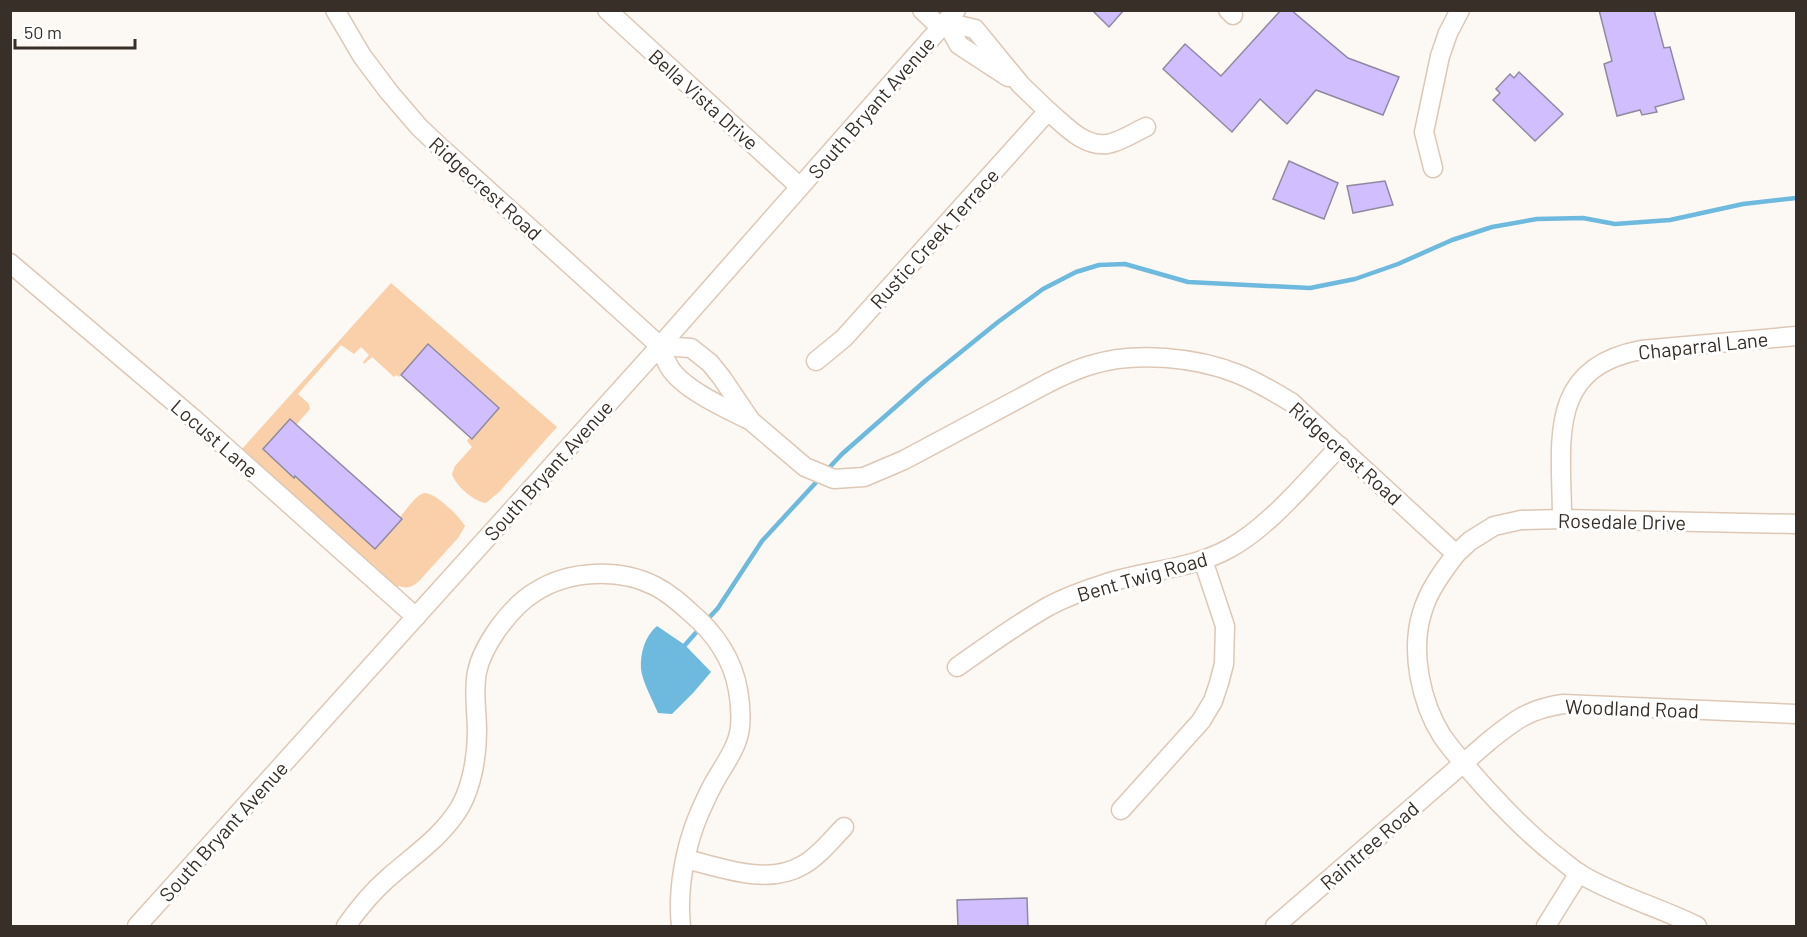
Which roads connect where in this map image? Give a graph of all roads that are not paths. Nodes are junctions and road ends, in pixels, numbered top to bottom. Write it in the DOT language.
graph roads {
  1 [pos="336,10"];
  2 [pos="607,10"];
  3 [pos="922,10"];
  4 [pos="1460,10"];
  5 [pos="948,20"];
  6 [pos="1048,111"];
  7 [pos="1146,127"];
  8 [pos="1433,168"];
  9 [pos="800,187"];
  10 [pos="10,263"];
  11 [pos="1797,336"];
  12 [pos="660,346"];
  13 [pos="816,361"];
  14 [pos="751,421"];
  15 [pos="1340,446"];
  16 [pos="1562,519"];
  17 [pos="1797,524"];
  18 [pos="1456,554"];
  19 [pos="1203,560"];
  20 [pos="416,617"];
  21 [pos="957,666"];
  22 [pos="1792,716"];
  23 [pos="1463,764"];
  24 [pos="1121,810"];
  25 [pos="844,827"];
  26 [pos="686,860"];
  27 [pos="1579,873"];
  28 [pos="137,927"];
  29 [pos="346,927"];
  30 [pos="681,927"];
  31 [pos="1275,927"];
  32 [pos="1546,927"];
  33 [pos="1697,927"];
  1 -- 12 [label="street, Ridgecrest Road"];
  2 -- 9 [label="street, Bella Vista Drive"];
  3 -- 5 [label="street"];
  4 -- 8 [label="street"];
  5 -- 6 [label="street"];
  5 -- 9 [label="street, South Bryant Avenue"];
  6 -- 7 [label="street"];
  6 -- 13 [label="street, Rustic Creek Terrace"];
  9 -- 12 [label="street, South Bryant Avenue"];
  10 -- 20 [label="street, Locust Lane"];
  11 -- 16 [label="street, Chaparral Lane"];
  12 -- 14 [label="street, Ridgecrest Road"];
  12 -- 14 [label="street, Ridgecrest Road"];
  12 -- 20 [label="street, South Bryant Avenue"];
  14 -- 15 [label="street, Ridgecrest Road"];
  15 -- 18 [label="street, Ridgecrest Road"];
  15 -- 19 [label="street, Bent Twig Road"];
  16 -- 17 [label="street, Rosedale Drive"];
  16 -- 18 [label="street, Rosedale Drive"];
  18 -- 23 [label="street"];
  19 -- 21 [label="street, Bent Twig Road"];
  19 -- 24 [label="street"];
  20 -- 28 [label="street, South Bryant Avenue"];
  22 -- 23 [label="street, Woodland Road"];
  23 -- 27 [label="street"];
  23 -- 31 [label="street, Raintree Road"];
  25 -- 26 [label="street"];
  26 -- 29 [label="street"];
  26 -- 30 [label="street"];
  27 -- 32 [label="street"];
  27 -- 33 [label="street"];
}
